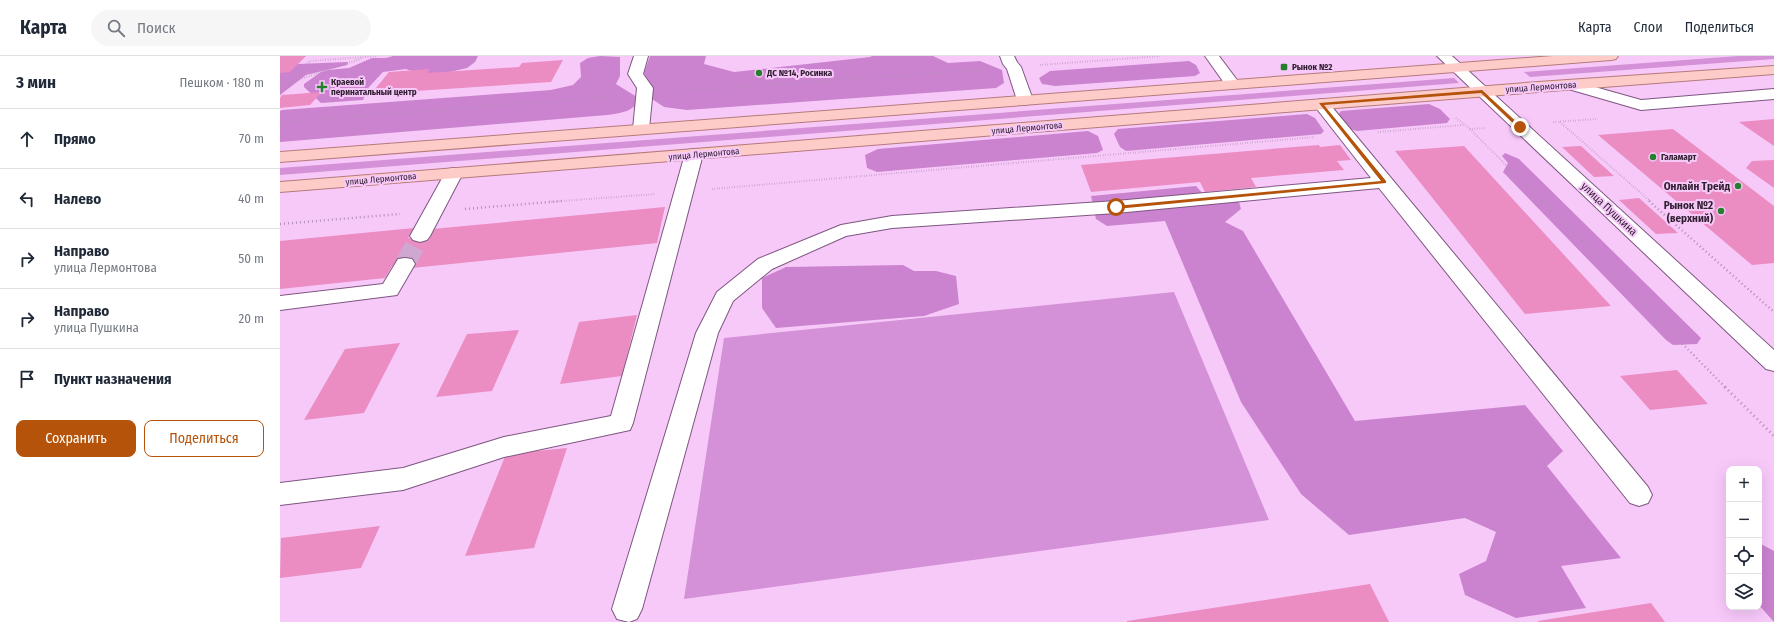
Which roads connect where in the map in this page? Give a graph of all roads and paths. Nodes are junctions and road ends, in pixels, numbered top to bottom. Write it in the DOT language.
graph roads {
  1 [pos="378,56"];
  2 [pos="641,56"];
  3 [pos="1160,56"];
  4 [pos="1212,56"];
  5 [pos="1444,56"];
  6 [pos="1611,56"];
  7 [pos="367,57"];
  8 [pos="1010,62"];
  9 [pos="1456,68"];
  10 [pos="1774,70"];
  11 [pos="280,82"];
  12 [pos="292,82"];
  13 [pos="1232,84"];
  14 [pos="1570,85"];
  15 [pos="1482,92"];
  16 [pos="280,94"];
  17 [pos="644,94"];
  18 [pos="1774,94"];
  19 [pos="1025,100"];
  20 [pos="1321,104"];
  21 [pos="280,122"];
  22 [pos="1560,122"];
  23 [pos="1463,125"];
  24 [pos="641,129"];
  25 [pos="1470,129"];
  26 [pos="1345,135"];
  27 [pos="694,154"];
  28 [pos="280,157"];
  29 [pos="454,173"];
  30 [pos="1384,182"];
  31 [pos="280,187"];
  32 [pos="685,192"];
  33 [pos="435,211"];
  34 [pos="280,224"];
  35 [pos="420,236"];
  36 [pos="404,264"];
  37 [pos="280,303"];
  38 [pos="1774,312"];
  39 [pos="1774,362"];
  40 [pos="1774,436"];
  41 [pos="280,494"];
  42 [pos="1639,496"];
  43 [pos="626,609"];
  1 -- 7 [label="path"];
  2 -- 17 [label="street"];
  3 -- 8 [label="path"];
  4 -- 13 [label="street"];
  5 -- 9 [label="street, улица Пушкина"];
  6 -- 9 [label="main road"];
  7 -- 12 [label="path"];
  7 -- 12 [label="path"];
  8 -- 17 [label="path"];
  8 -- 19 [label="street"];
  9 -- 13 [label="main road"];
  9 -- 15 [label="street, улица Пушкина"];
  10 -- 14 [label="main road, улица Лермонтова"];
  11 -- 12 [label="path"];
  12 -- 16 [label="path"];
  13 -- 19 [label="main road"];
  14 -- 15 [label="main road, улица Лермонтова"];
  14 -- 18 [label="street"];
  15 -- 20 [label="main road, улица Лермонтова"];
  15 -- 39 [label="street, улица Пушкина"];
  17 -- 21 [label="path"];
  17 -- 24 [label="street"];
  19 -- 24 [label="main road"];
  20 -- 26 [label="street"];
  20 -- 27 [label="main road, улица Лермонтова"];
  22 -- 38 [label="path"];
  23 -- 26 [label="path"];
  24 -- 28 [label="main road"];
  25 -- 40 [label="path"];
  26 -- 30 [label="street"];
  26 -- 32 [label="path"];
  27 -- 29 [label="main road, улица Лермонтова"];
  27 -- 32 [label="street"];
  29 -- 31 [label="main road, улица Лермонтова"];
  29 -- 33 [label="street"];
  30 -- 42 [label="street"];
  30 -- 43 [label="street"];
  32 -- 33 [label="path"];
  32 -- 41 [label="street"];
  33 -- 34 [label="path"];
  33 -- 35 [label="street"];
  36 -- 37 [label="street"];
}
